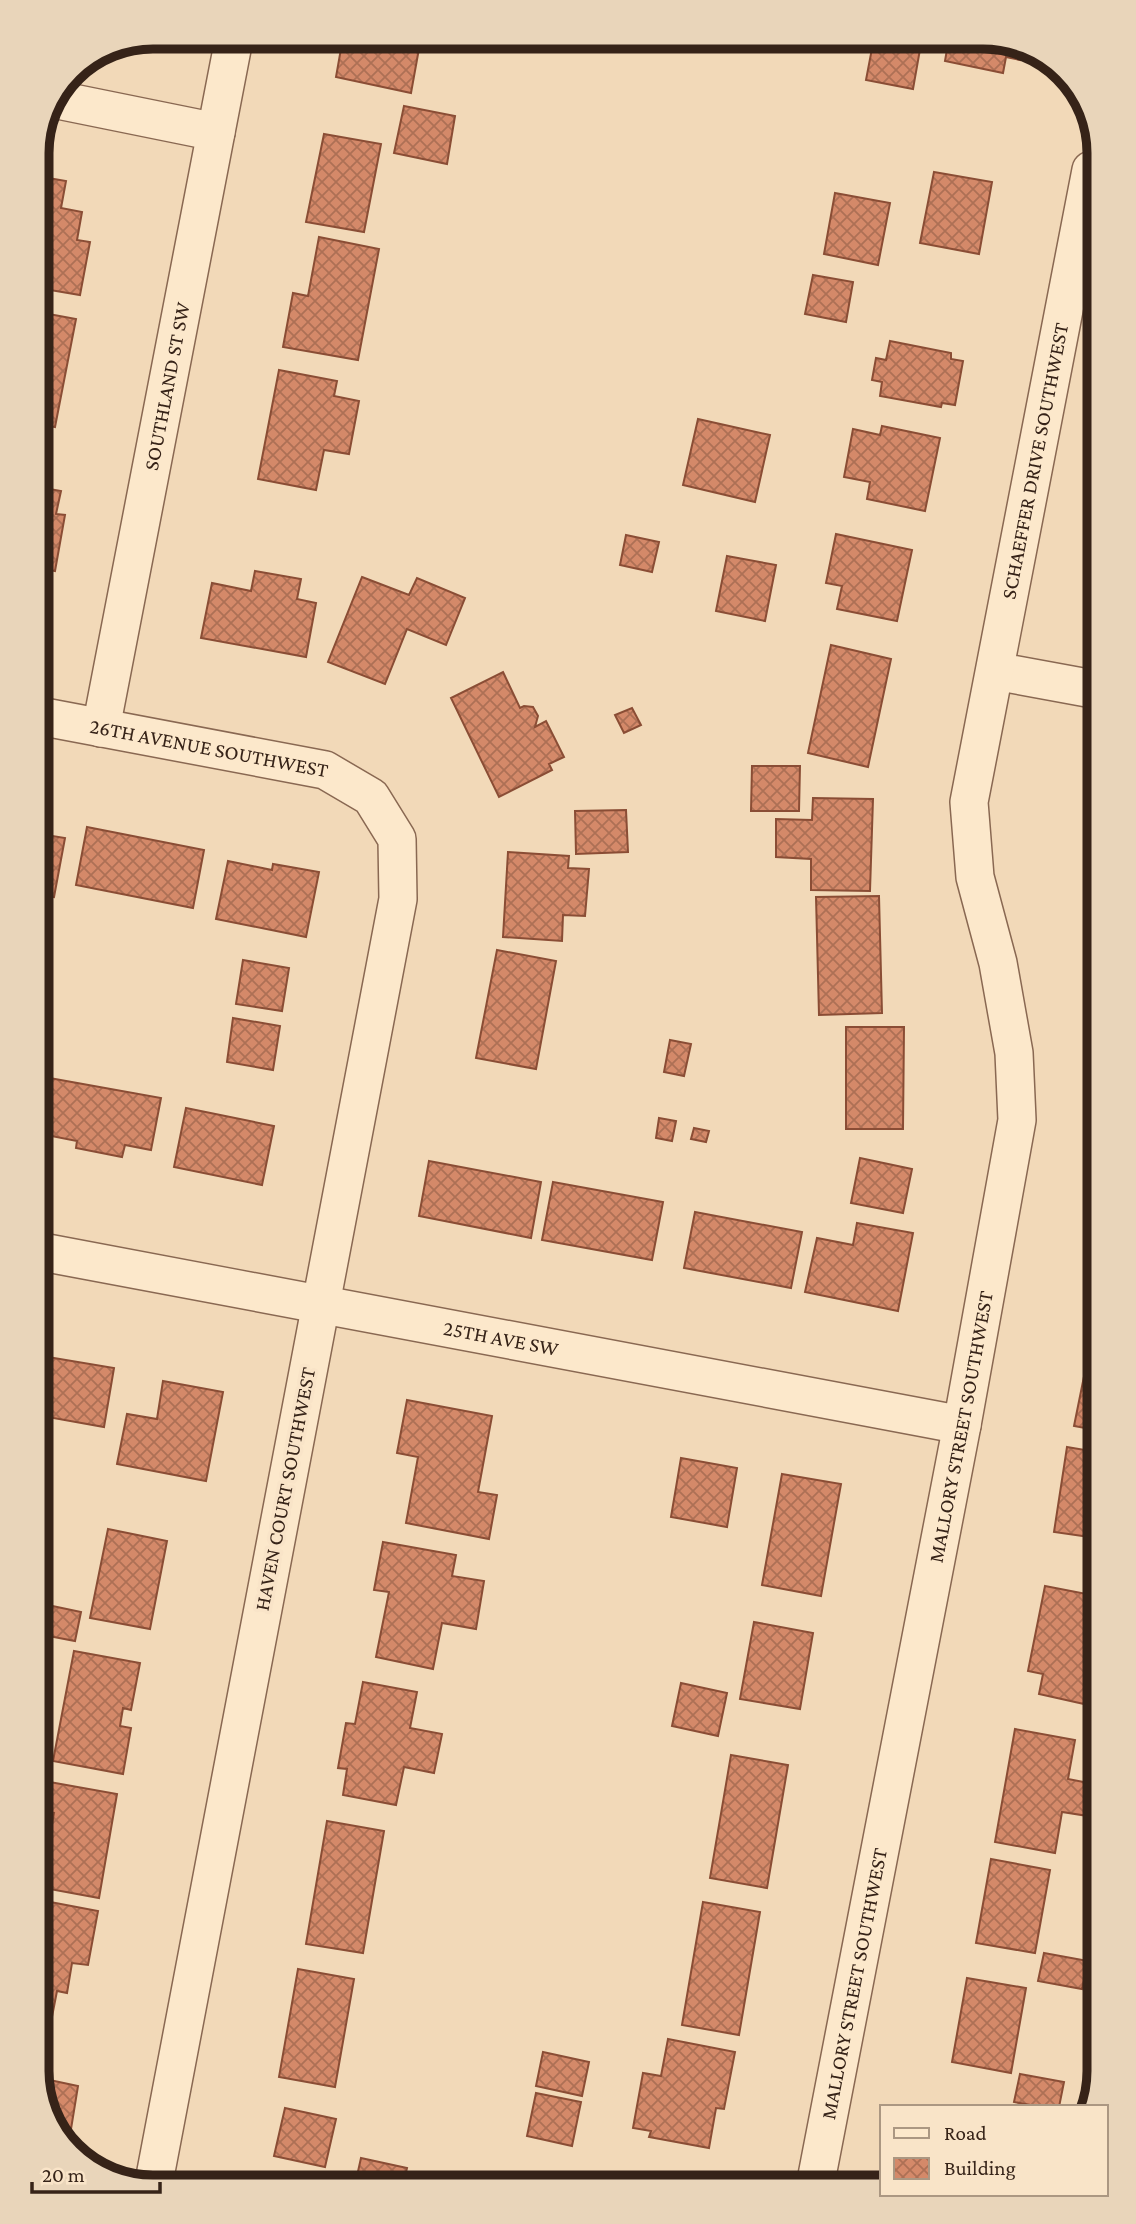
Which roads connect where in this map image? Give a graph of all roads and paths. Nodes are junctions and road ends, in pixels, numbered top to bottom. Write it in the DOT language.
graph roads {
  1 [pos="232,49"];
  2 [pos="63,101"];
  3 [pos="216,132"];
  4 [pos="1087,191"];
  5 [pos="995,671"];
  6 [pos="1087,688"];
  7 [pos="49,718"];
  8 [pos="101,728"];
  9 [pos="371,797"];
  10 [pos="49,1253"];
  11 [pos="321,1304"];
  12 [pos="962,1425"];
  13 [pos="155,2175"];
  14 [pos="817,2175"];
  1 -- 3 [label="street, SOUTHLAND ST SW"];
  2 -- 3 [label="street"];
  3 -- 8 [label="street, SOUTHLAND ST SW"];
  4 -- 5 [label="street, SCHAEFFER DRIVE SOUTHWEST"];
  5 -- 6 [label="street"];
  5 -- 12 [label="street, MALLORY STREET SOUTHWEST"];
  7 -- 8 [label="street, 26TH AVENUE SOUTHWEST"];
  8 -- 9 [label="street, 26TH AVENUE SOUTHWEST"];
  9 -- 11 [label="street, HAVEN COURT SOUTHWEST"];
  10 -- 11 [label="street, 25TH AVE SW"];
  11 -- 12 [label="street, 25TH AVE SW"];
  11 -- 13 [label="street, HAVEN COURT SOUTHWEST"];
  12 -- 14 [label="street, MALLORY STREET SOUTHWEST"];
}
